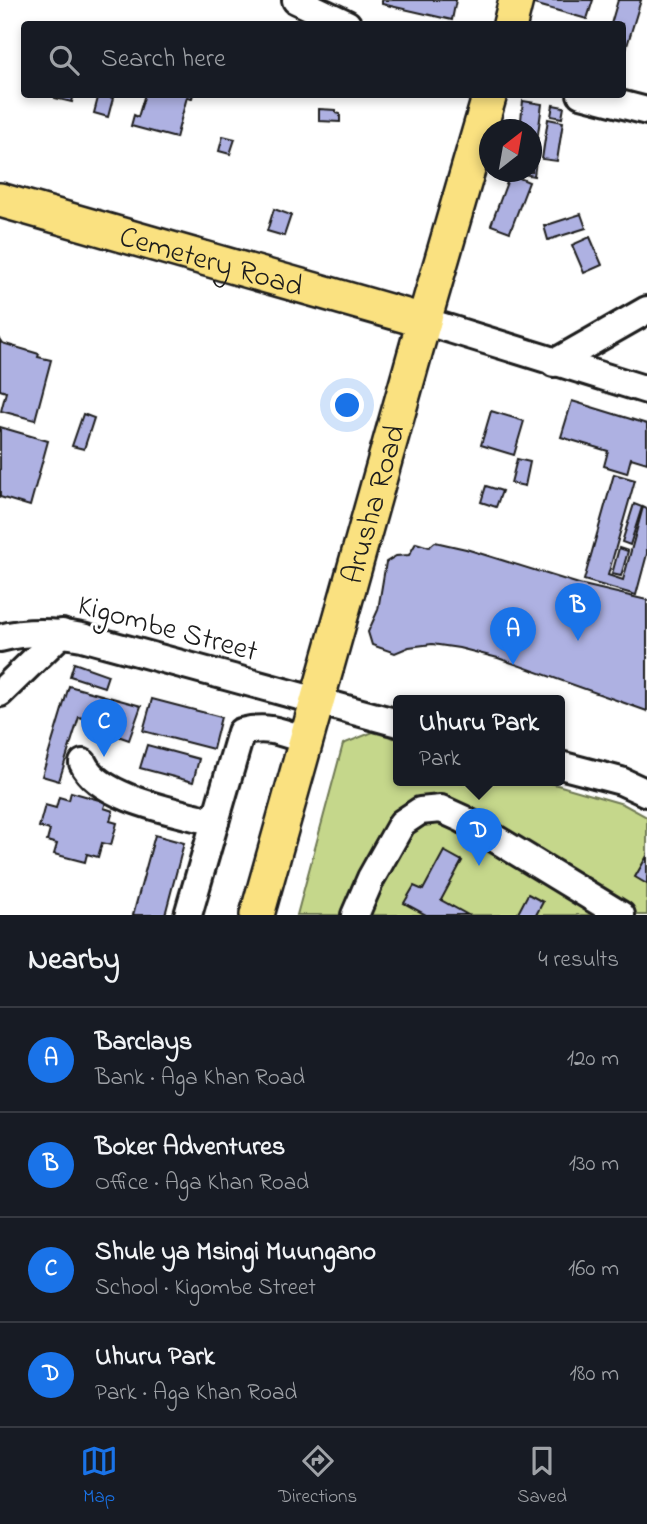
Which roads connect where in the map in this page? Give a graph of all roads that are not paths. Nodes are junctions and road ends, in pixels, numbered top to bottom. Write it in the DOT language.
graph roads {
  1 [pos="296,0"];
  2 [pos="516,0"];
  3 [pos="341,21"];
  4 [pos="511,21"];
  5 [pos="490,98"];
  6 [pos="597,98"];
  7 [pos="647,111"];
  8 [pos="0,200"];
  9 [pos="647,310"];
  10 [pos="424,321"];
  11 [pos="554,362"];
  12 [pos="647,390"];
  13 [pos="62,633"];
  14 [pos="0,638"];
  15 [pos="0,693"];
  16 [pos="318,702"];
  17 [pos="393,722"];
  18 [pos="307,741"];
  19 [pos="83,763"];
  20 [pos="565,767"];
  21 [pos="647,793"];
  22 [pos="215,822"];
  23 [pos="188,915"];
  24 [pos="257,915"];
  25 [pos="355,915"];
  26 [pos="621,915"];
  1 -- 3 [label="street"];
  2 -- 4 [label="main road"];
  5 -- 10 [label="main road, Arusha Road"];
  6 -- 7 [label="street"];
  8 -- 10 [label="main road, Cemetery Road"];
  9 -- 11 [label="street"];
  10 -- 11 [label="street"];
  10 -- 16 [label="main road, Arusha Road"];
  11 -- 12 [label="street"];
  13 -- 14 [label="street, Kigombe Street"];
  13 -- 15 [label="street"];
  13 -- 16 [label="street, Kigombe Street"];
  16 -- 17 [label="street, Kigombe Street"];
  16 -- 18 [label="main road, Arusha Road"];
  18 -- 22 [label="street"];
  18 -- 24 [label="main road, Arusha Road"];
  19 -- 22 [label="street"];
  20 -- 21 [label="street"];
  22 -- 23 [label="street"];
  25 -- 26 [label="street"];
}
